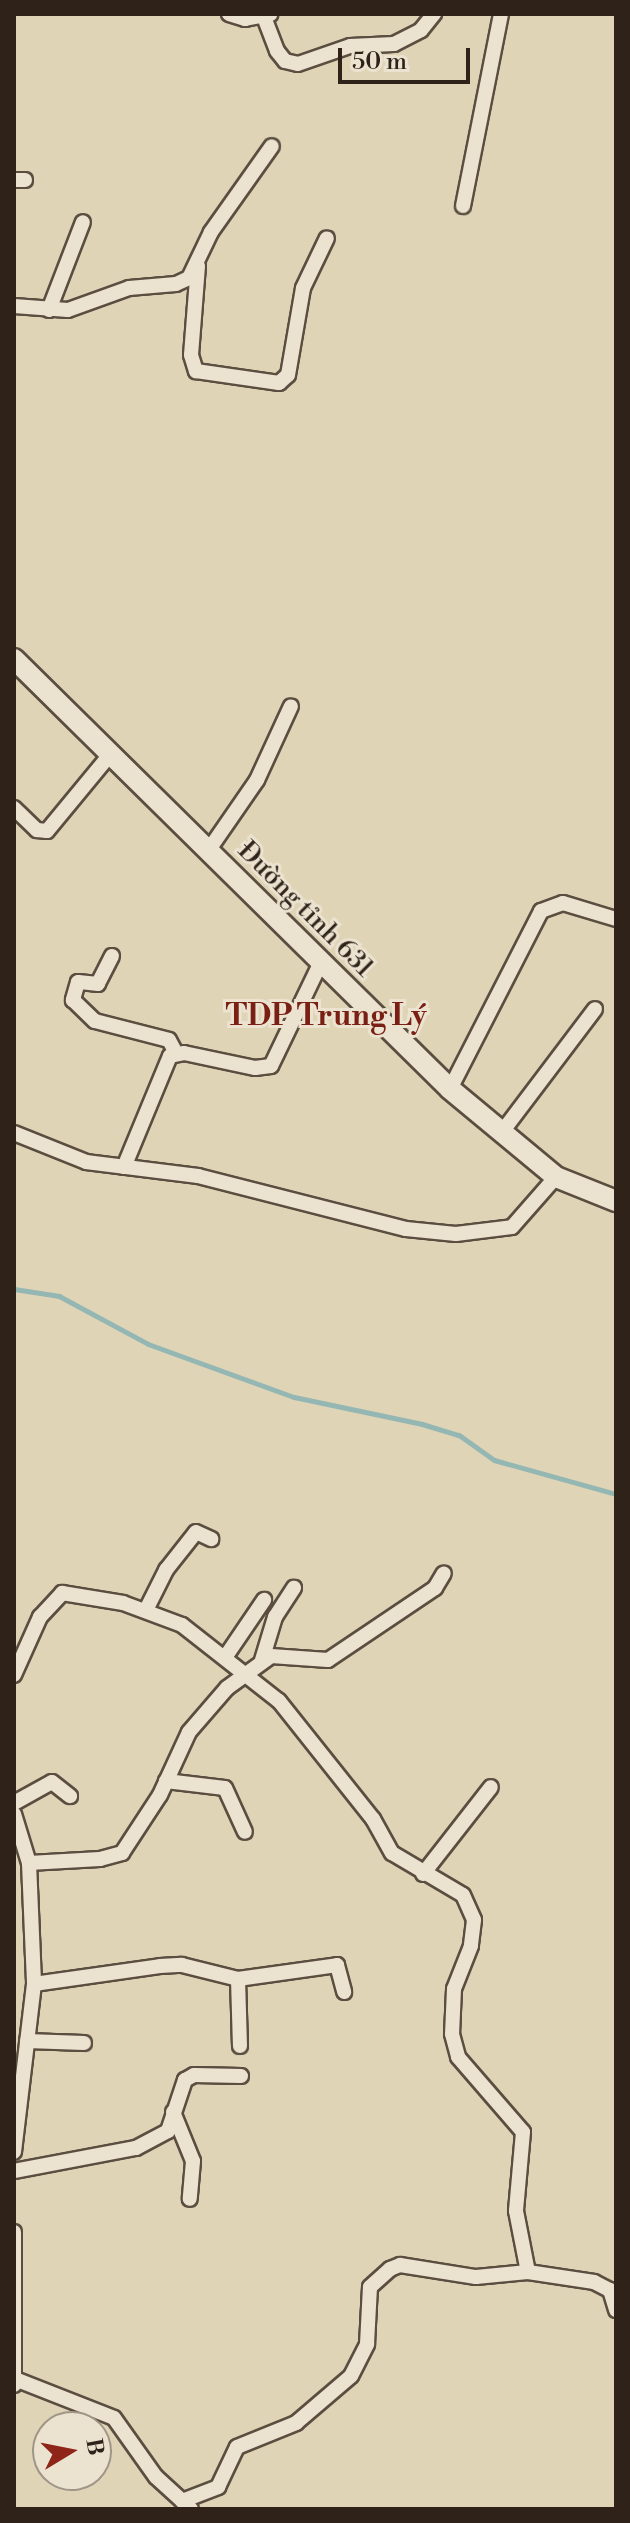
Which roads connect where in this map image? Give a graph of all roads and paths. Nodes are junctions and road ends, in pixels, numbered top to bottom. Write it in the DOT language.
graph roads {
  1 [pos="229,14"];
  2 [pos="434,14"];
  3 [pos="501,14"];
  4 [pos="268,16"];
  5 [pos="272,146"];
  6 [pos="463,206"];
  7 [pos="83,222"];
  8 [pos="327,238"];
  9 [pos="198,266"];
  10 [pos="14,306"];
  11 [pos="49,310"];
  12 [pos="14,659"];
  13 [pos="291,706"];
  14 [pos="108,757"];
  15 [pos="14,808"];
  16 [pos="208,851"];
  17 [pos="616,919"];
  18 [pos="112,956"];
  19 [pos="321,962"];
  20 [pos="595,1009"];
  21 [pos="176,1053"];
  22 [pos="450,1089"];
  23 [pos="502,1132"];
  24 [pos="14,1133"];
  25 [pos="124,1167"];
  26 [pos="556,1177"];
  27 [pos="616,1201"];
  28 [pos="211,1539"];
  29 [pos="444,1573"];
  30 [pos="294,1588"];
  31 [pos="264,1600"];
  32 [pos="146,1610"];
  33 [pos="226,1656"];
  34 [pos="262,1660"];
  35 [pos="14,1675"];
  36 [pos="244,1675"];
  37 [pos="166,1781"];
  38 [pos="491,1787"];
  39 [pos="70,1796"];
  40 [pos="14,1803"];
  41 [pos="14,1814"];
  42 [pos="245,1832"];
  43 [pos="29,1863"];
  44 [pos="423,1874"];
  45 [pos="238,1979"];
  46 [pos="34,1984"];
  47 [pos="344,1992"];
  48 [pos="27,2041"];
  49 [pos="84,2043"];
  50 [pos="240,2046"];
  51 [pos="241,2076"];
  52 [pos="173,2112"];
  53 [pos="14,2152"];
  54 [pos="14,2171"];
  55 [pos="190,2199"];
  56 [pos="14,2232"];
  57 [pos="528,2272"];
  58 [pos="616,2310"];
  59 [pos="15,2379"];
  60 [pos="14,2386"];
  61 [pos="186,2505"];
  1 -- 4 [label="street"];
  2 -- 4 [label="street"];
  3 -- 6 [label="street"];
  5 -- 9 [label="street"];
  7 -- 11 [label="street"];
  8 -- 9 [label="street"];
  9 -- 11 [label="street"];
  10 -- 11 [label="street"];
  12 -- 14 [label="main road, Đường tỉnh 631"];
  13 -- 16 [label="street"];
  14 -- 15 [label="street"];
  14 -- 16 [label="main road, Đường tỉnh 631"];
  16 -- 19 [label="main road, Đường tỉnh 631"];
  17 -- 22 [label="street"];
  18 -- 21 [label="street"];
  19 -- 21 [label="street"];
  19 -- 22 [label="main road, Đường tỉnh 631"];
  20 -- 23 [label="street"];
  21 -- 25 [label="street"];
  22 -- 23 [label="main road, Đường tỉnh 631"];
  23 -- 26 [label="main road, Đường tỉnh 631"];
  24 -- 25 [label="street"];
  25 -- 26 [label="street"];
  26 -- 27 [label="main road, Đường tỉnh 631"];
  28 -- 32 [label="street"];
  29 -- 34 [label="street"];
  30 -- 34 [label="street"];
  31 -- 33 [label="street"];
  32 -- 33 [label="street"];
  32 -- 35 [label="street"];
  33 -- 36 [label="street"];
  34 -- 36 [label="street"];
  36 -- 37 [label="street"];
  36 -- 44 [label="street"];
  37 -- 42 [label="street"];
  37 -- 43 [label="street"];
  38 -- 44 [label="street"];
  39 -- 40 [label="street"];
  41 -- 43 [label="street"];
  43 -- 46 [label="street"];
  44 -- 57 [label="street"];
  45 -- 46 [label="street"];
  45 -- 47 [label="street"];
  45 -- 50 [label="street"];
  46 -- 48 [label="street"];
  48 -- 49 [label="street"];
  48 -- 53 [label="street"];
  51 -- 52 [label="street"];
  52 -- 54 [label="street"];
  52 -- 55 [label="street"];
  56 -- 59 [label="street"];
  57 -- 58 [label="street"];
  57 -- 61 [label="street"];
  59 -- 60 [label="street"];
  59 -- 61 [label="street"];
}
